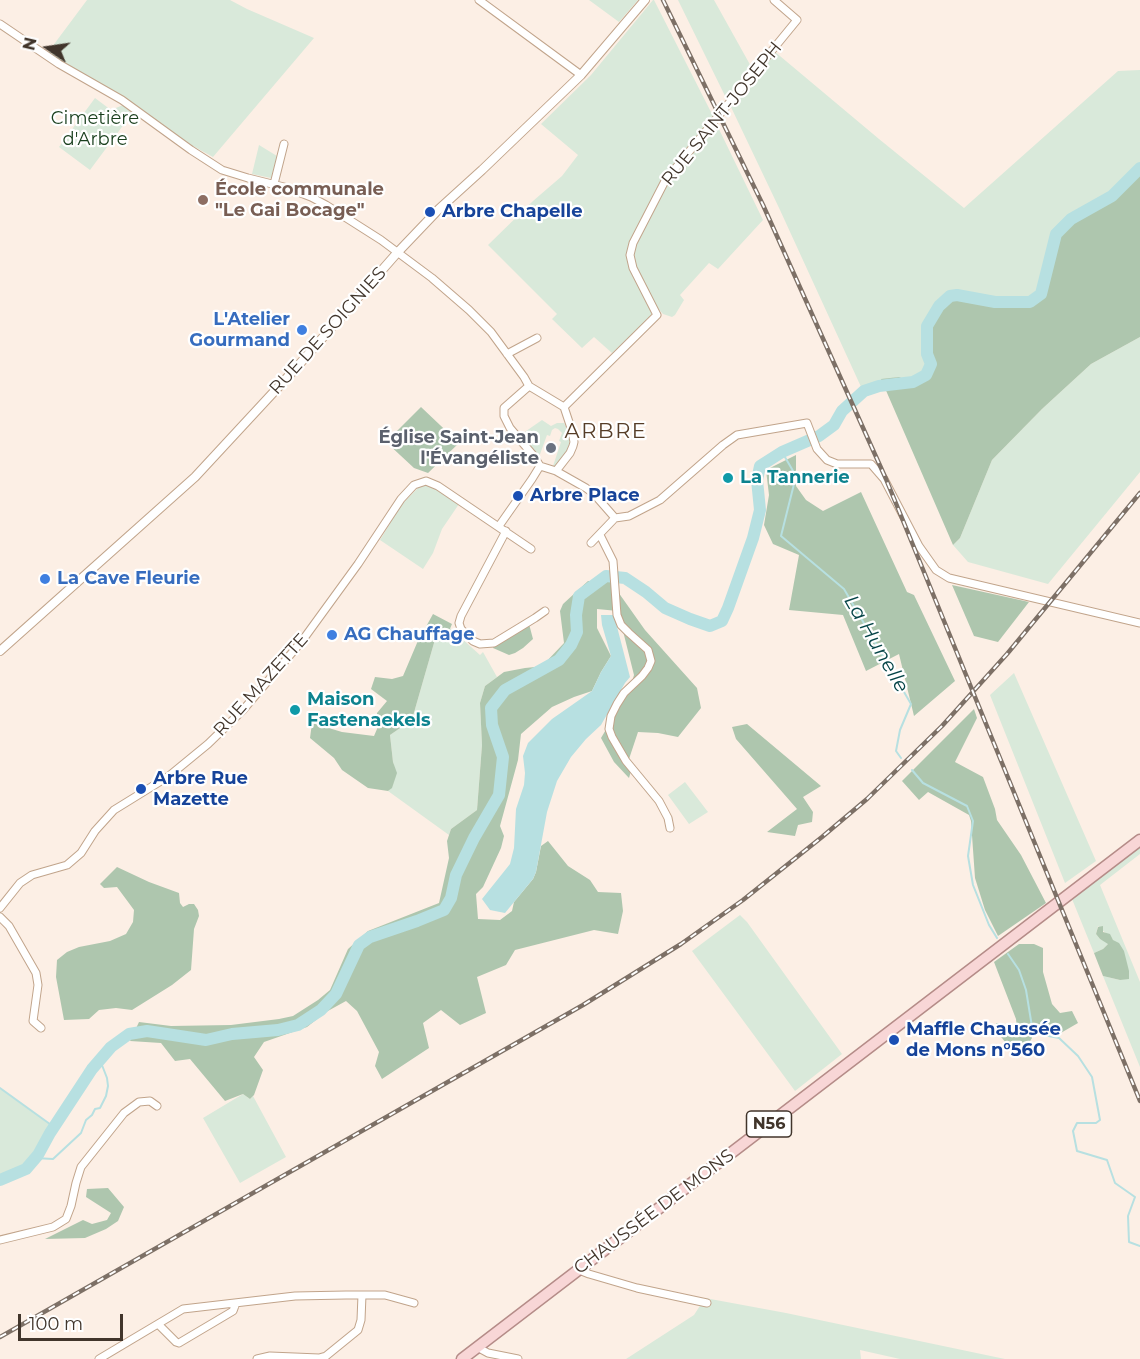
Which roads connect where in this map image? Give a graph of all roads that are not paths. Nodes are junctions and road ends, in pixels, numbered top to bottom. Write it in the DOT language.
graph roads {
  1 [pos="479,0"];
  2 [pos="645,0"];
  3 [pos="774,0"];
  4 [pos="0,24"];
  5 [pos="581,75"];
  6 [pos="284,144"];
  7 [pos="274,184"];
  8 [pos="397,253"];
  9 [pos="537,338"];
  10 [pos="507,354"];
  11 [pos="529,386"];
  12 [pos="564,407"];
  13 [pos="540,466"];
  14 [pos="556,471"];
  15 [pos="615,518"];
  16 [pos="499,526"];
  17 [pos="506,531"];
  18 [pos="600,535"];
  19 [pos="591,543"];
  20 [pos="531,549"];
  21 [pos="545,611"];
  22 [pos="1140,623"];
  23 [pos="0,651"];
  24 [pos="670,828"];
  25 [pos="1140,840"];
  26 [pos="0,908"];
  27 [pos="0,917"];
  28 [pos="40,1028"];
  29 [pos="156,1106"];
  30 [pos="0,1240"];
  31 [pos="579,1270"];
  32 [pos="362,1295"];
  33 [pos="236,1303"];
  34 [pos="414,1303"];
  35 [pos="707,1303"];
  36 [pos="158,1324"];
  37 [pos="477,1347"];
  38 [pos="99,1359"];
  39 [pos="257,1359"];
  40 [pos="462,1359"];
  41 [pos="519,1359"];
  1 -- 5 [label="street"];
  2 -- 5 [label="street, RUE DE SOIGNIES"];
  3 -- 12 [label="street, RUE SAINT-JOSEPH"];
  4 -- 7 [label="street"];
  5 -- 8 [label="street, RUE DE SOIGNIES"];
  6 -- 7 [label="street"];
  7 -- 8 [label="street"];
  8 -- 10 [label="street"];
  8 -- 23 [label="street, RUE DE SOIGNIES"];
  9 -- 10 [label="street"];
  10 -- 11 [label="street"];
  11 -- 12 [label="street"];
  11 -- 13 [label="street"];
  12 -- 14 [label="street"];
  13 -- 14 [label="street"];
  13 -- 16 [label="street"];
  14 -- 15 [label="street"];
  15 -- 18 [label="street"];
  15 -- 22 [label="street"];
  16 -- 17 [label="street"];
  16 -- 26 [label="street, RUE MAZETTE"];
  17 -- 20 [label="street"];
  17 -- 21 [label="street"];
  18 -- 19 [label="street"];
  18 -- 24 [label="street"];
  25 -- 31 [label="main road, CHAUSSÉE DE MONS / N56"];
  27 -- 28 [label="street"];
  29 -- 30 [label="street"];
  31 -- 35 [label="street"];
  31 -- 37 [label="main road, CHAUSSÉE DE MONS / N56"];
  32 -- 33 [label="street"];
  32 -- 34 [label="street"];
  32 -- 39 [label="street"];
  33 -- 36 [label="street"];
  33 -- 36 [label="street"];
  36 -- 38 [label="street"];
  37 -- 40 [label="main road, CHAUSSÉE DE MONS / N56"];
  37 -- 41 [label="street"];
}
